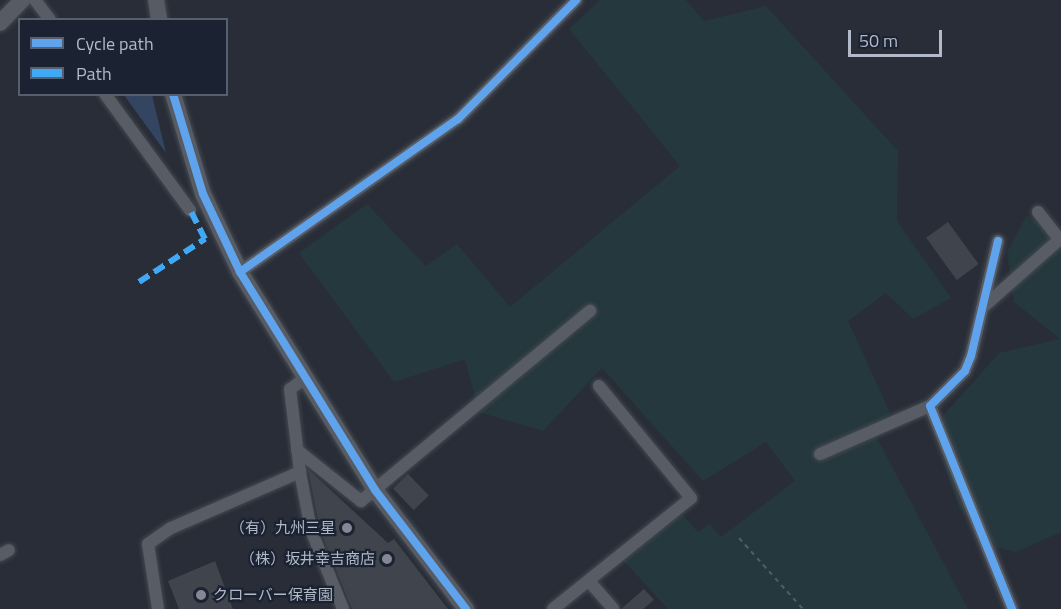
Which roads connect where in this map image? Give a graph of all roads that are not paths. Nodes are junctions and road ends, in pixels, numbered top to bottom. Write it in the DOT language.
graph roads {
  1 [pos="22,0"];
  2 [pos="35,0"];
  3 [pos="156,0"];
  4 [pos="576,0"];
  5 [pos="48,18"];
  6 [pos="159,18"];
  7 [pos="0,23"];
  8 [pos="106,96"];
  9 [pos="174,96"];
  10 [pos="190,210"];
  11 [pos="1038,212"];
  12 [pos="1060,239"];
  13 [pos="998,241"];
  14 [pos="240,272"];
  15 [pos="982,308"];
  16 [pos="590,311"];
  17 [pos="304,379"];
  18 [pos="598,386"];
  19 [pos="930,406"];
  20 [pos="297,450"];
  21 [pos="820,454"];
  22 [pos="300,472"];
  23 [pos="375,490"];
  24 [pos="590,581"];
  25 [pos="158,609"];
  26 [pos="343,609"];
  27 [pos="466,609"];
  28 [pos="553,609"];
  29 [pos="613,609"];
  30 [pos="1012,609"];
  1 -- 7 [label="street"];
  2 -- 5 [label="street"];
  3 -- 6 [label="street"];
  4 -- 14 [label="street"];
  8 -- 10 [label="street"];
  9 -- 14 [label="street"];
  11 -- 12 [label="street"];
  12 -- 15 [label="street"];
  13 -- 15 [label="street"];
  14 -- 17 [label="street"];
  15 -- 19 [label="street"];
  16 -- 23 [label="street"];
  17 -- 20 [label="street"];
  17 -- 23 [label="street"];
  18 -- 24 [label="street"];
  19 -- 21 [label="street"];
  19 -- 30 [label="street"];
  20 -- 22 [label="street"];
  20 -- 23 [label="street"];
  22 -- 25 [label="street"];
  22 -- 26 [label="street"];
  23 -- 27 [label="street"];
  24 -- 28 [label="street"];
  24 -- 29 [label="street"];
}
